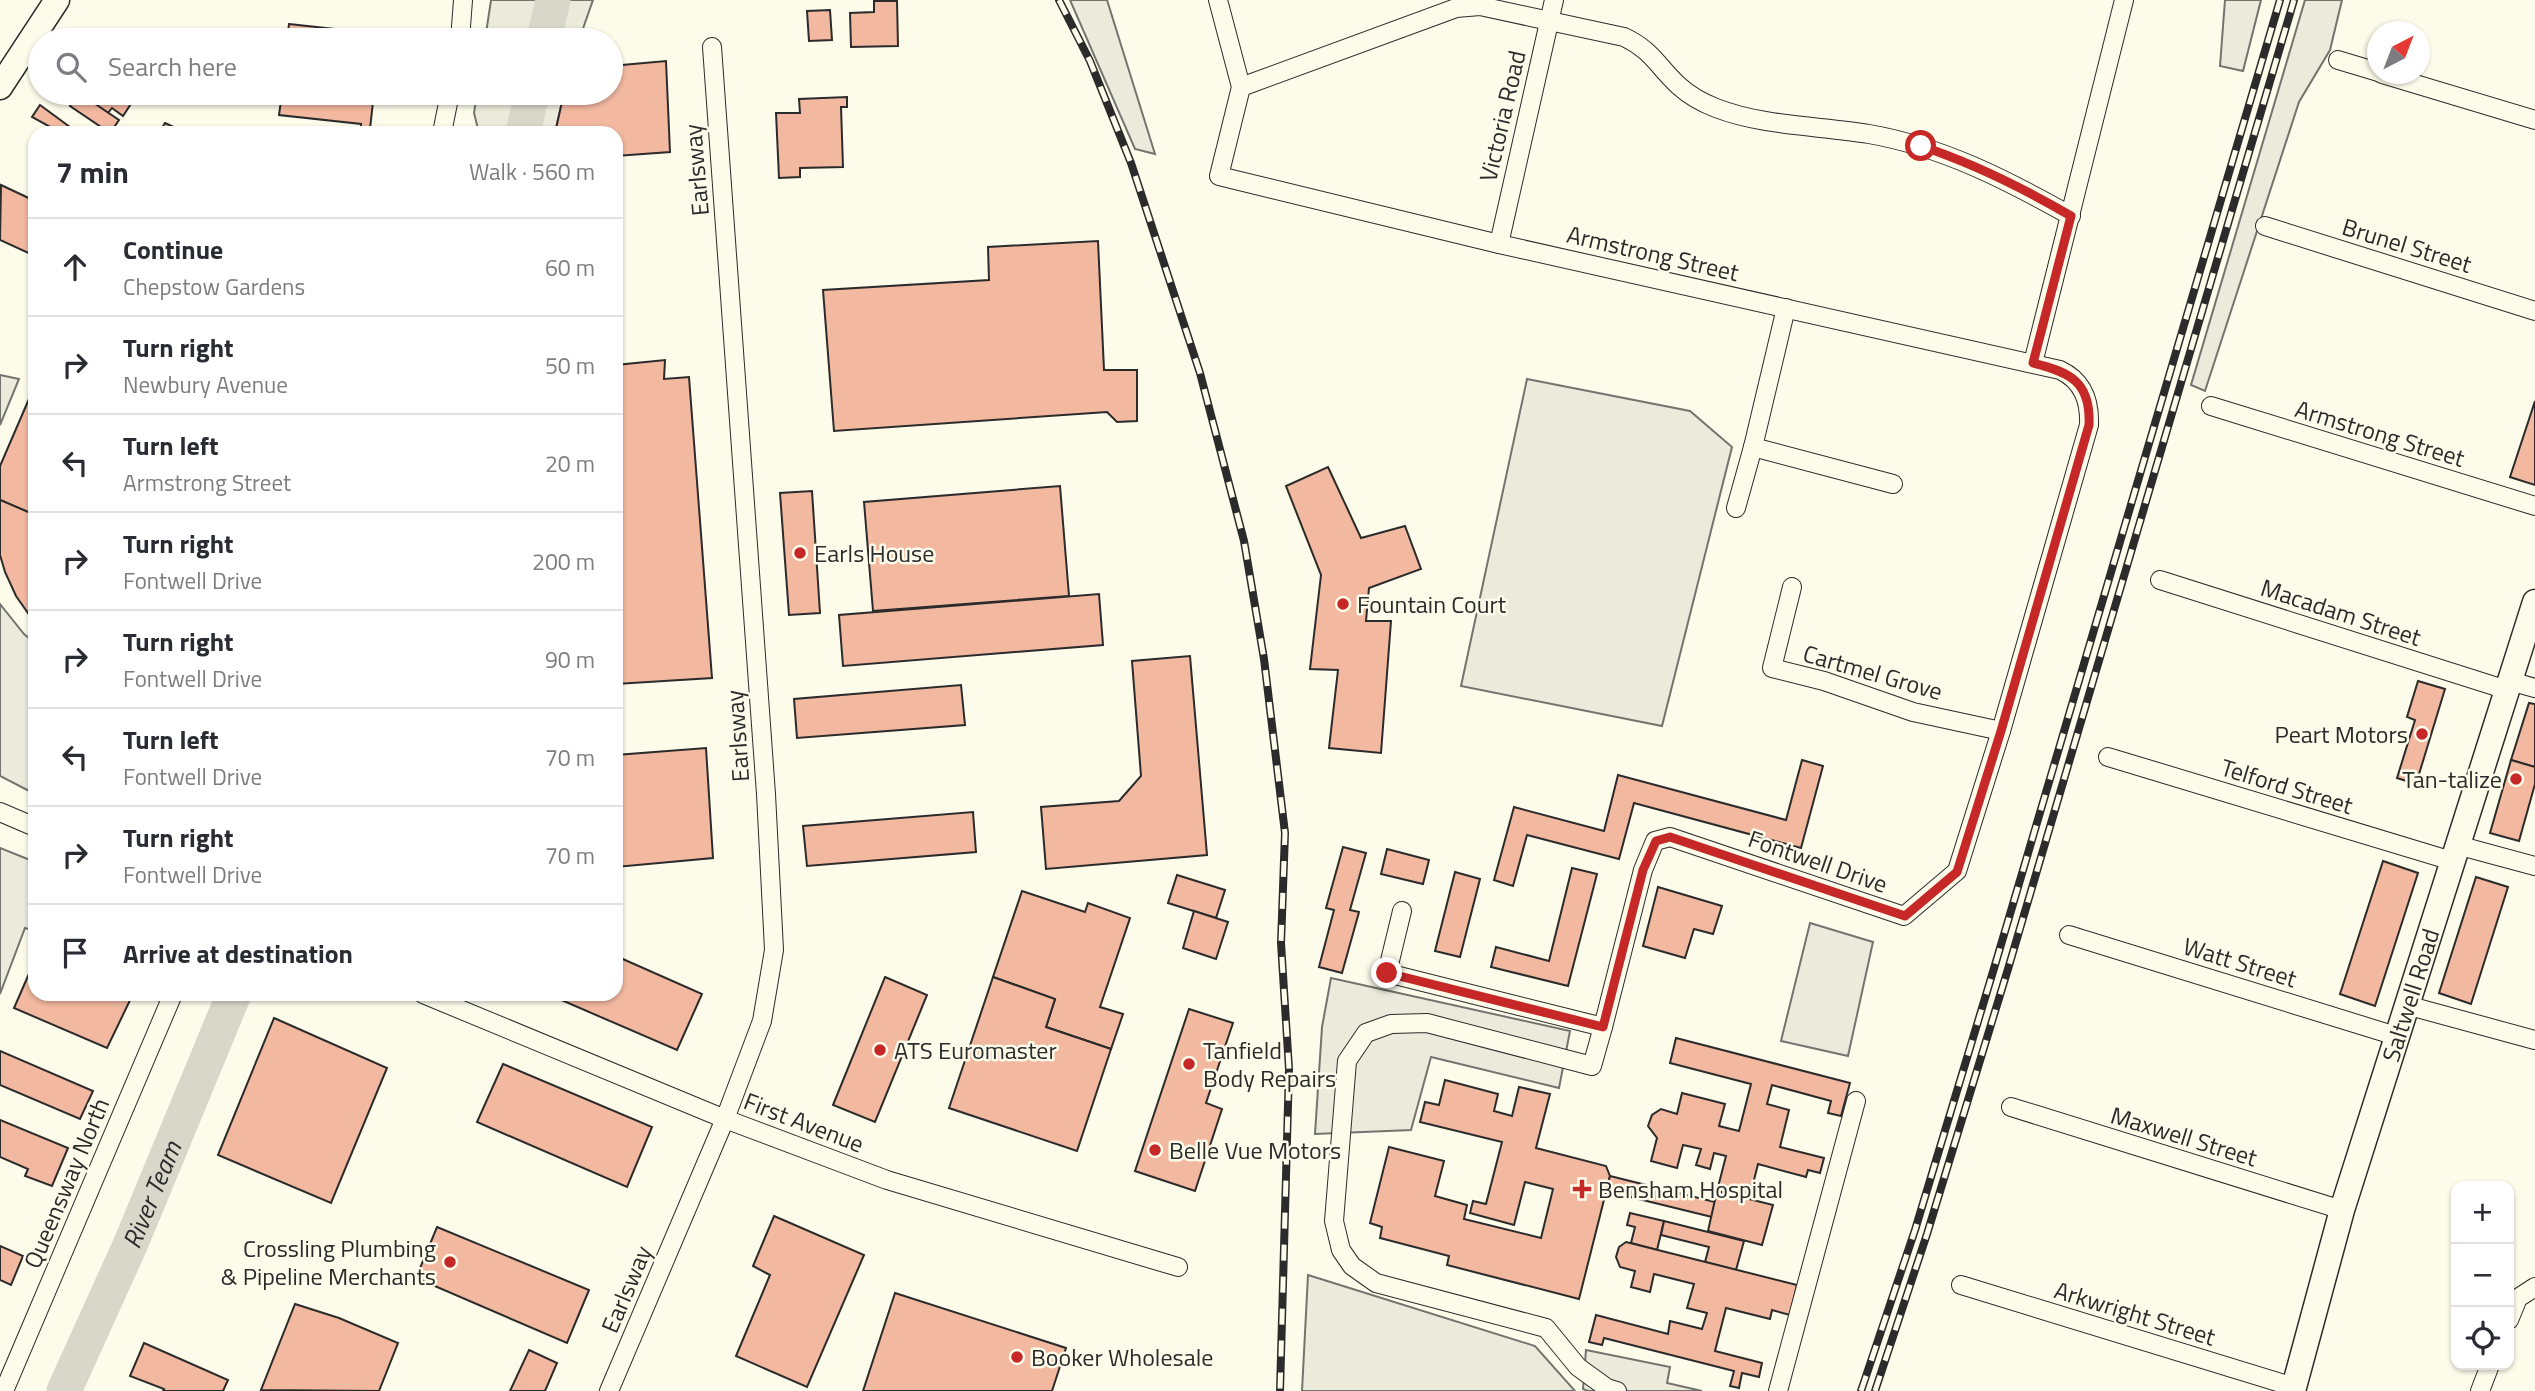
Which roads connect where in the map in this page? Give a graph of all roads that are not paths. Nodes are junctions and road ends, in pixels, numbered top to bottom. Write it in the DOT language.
graph roads {
  1 [pos="57,0"];
  2 [pos="463,0"];
  3 [pos="1218,0"];
  4 [pos="1554,0"];
  5 [pos="2124,0"];
  6 [pos="1549,20"];
  7 [pos="39,28"];
  8 [pos="461,28"];
  9 [pos="28,44"];
  10 [pos="712,47"];
  11 [pos="2339,60"];
  12 [pos="2367,69"];
  13 [pos="2416,84"];
  14 [pos="0,87"];
  15 [pos="1241,88"];
  16 [pos="448,105"];
  17 [pos="2535,120"];
  18 [pos="443,126"];
  19 [pos="2071,216"];
  20 [pos="2265,226"];
  21 [pos="1499,244"];
  22 [pos="1786,308"];
  23 [pos="2535,311"];
  24 [pos="2033,363"];
  25 [pos="2075,379"];
  26 [pos="2211,406"];
  27 [pos="1753,447"];
  28 [pos="1893,484"];
  29 [pos="2535,506"];
  30 [pos="1736,508"];
  31 [pos="2160,580"];
  32 [pos="1792,587"];
  33 [pos="2535,602"];
  34 [pos="2508,686"];
  35 [pos="2535,688"];
  36 [pos="2001,731"];
  37 [pos="2108,757"];
  38 [pos="0,812"];
  39 [pos="28,824"];
  40 [pos="2455,853"];
  41 [pos="2535,866"];
  42 [pos="1402,911"];
  43 [pos="2069,935"];
  44 [pos="170,1001"];
  45 [pos="440,1001"];
  46 [pos="2406,1005"];
  47 [pos="1603,1027"];
  48 [pos="2396,1037"];
  49 [pos="2535,1040"];
  50 [pos="1856,1101"];
  51 [pos="2011,1108"];
  52 [pos="725,1119"];
  53 [pos="2342,1210"];
  54 [pos="1178,1267"];
  55 [pos="1961,1285"];
  56 [pos="2535,1287"];
  57 [pos="2514,1308"];
  58 [pos="2488,1370"];
  59 [pos="2293,1389"];
  60 [pos="4,1391"];
  61 [pos="609,1391"];
  62 [pos="1617,1391"];
  63 [pos="1778,1391"];
  64 [pos="2480,1391"];
  1 -- 7 [label="street"];
  2 -- 8 [label="street"];
  3 -- 15 [label="street"];
  4 -- 6 [label="street, Victoria Road"];
  5 -- 19 [label="street"];
  6 -- 15 [label="street"];
  6 -- 19 [label="street"];
  6 -- 21 [label="street, Victoria Road"];
  9 -- 14 [label="street"];
  10 -- 52 [label="street, Earlsway"];
  11 -- 12 [label="street"];
  13 -- 17 [label="street"];
  15 -- 21 [label="street, Armstrong Street"];
  16 -- 18 [label="street"];
  19 -- 24 [label="street"];
  20 -- 23 [label="street, Brunel Street"];
  21 -- 22 [label="street, Armstrong Street"];
  22 -- 24 [label="street, Armstrong Street"];
  22 -- 27 [label="street"];
  24 -- 25 [label="street, Armstrong Street"];
  25 -- 36 [label="street, Fontwell Drive"];
  26 -- 29 [label="street, Armstrong Street"];
  27 -- 28 [label="street"];
  27 -- 30 [label="street"];
  31 -- 34 [label="street, Macadam Street"];
  32 -- 36 [label="street, Cartmel Grove"];
  33 -- 34 [label="street, Saltwell Road"];
  34 -- 35 [label="street, Macadam Street"];
  34 -- 40 [label="street, Saltwell Road"];
  36 -- 47 [label="street, Fontwell Drive"];
  37 -- 40 [label="street, Telford Street"];
  38 -- 39 [label="street"];
  40 -- 41 [label="street, Telford Street"];
  40 -- 46 [label="street, Saltwell Road"];
  42 -- 47 [label="street"];
  43 -- 48 [label="street, Watt Street"];
  44 -- 60 [label="street, Queensway North"];
  45 -- 52 [label="street, First Avenue"];
  46 -- 48 [label="street, Saltwell Road"];
  46 -- 49 [label="street"];
  47 -- 62 [label="street"];
  48 -- 53 [label="street, Saltwell Road"];
  50 -- 63 [label="street"];
  51 -- 53 [label="street, Maxwell Street"];
  52 -- 54 [label="street, First Avenue"];
  52 -- 61 [label="street, Earlsway"];
  53 -- 59 [label="street, Saltwell Road"];
  55 -- 59 [label="street, Arkwright Street"];
  56 -- 57 [label="street"];
  58 -- 64 [label="street"];
}
